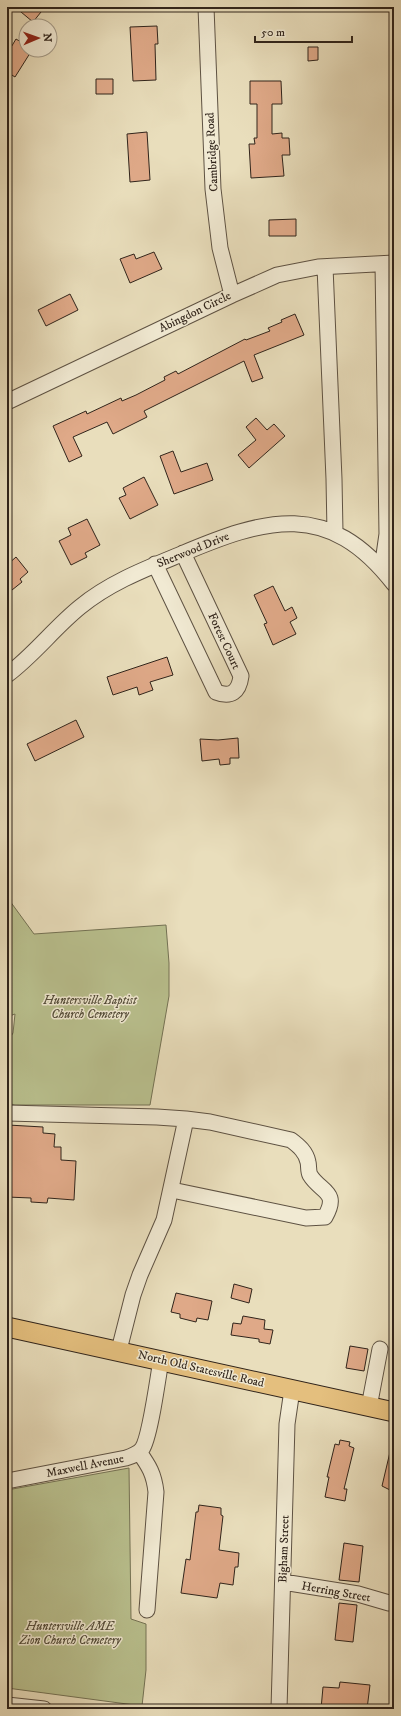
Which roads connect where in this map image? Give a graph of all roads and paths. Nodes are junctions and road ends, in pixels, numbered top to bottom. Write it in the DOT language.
graph roads {
  1 [pos="206,7"];
  2 [pos="388,264"];
  3 [pos="325,267"];
  4 [pos="232,295"];
  5 [pos="7,402"];
  6 [pos="335,532"];
  7 [pos="183,553"];
  8 [pos="156,564"];
  9 [pos="382,569"];
  10 [pos="394,584"];
  11 [pos="7,675"];
  12 [pos="7,1114"];
  13 [pos="186,1119"];
  14 [pos="172,1190"];
  15 [pos="7,1327"];
  16 [pos="380,1349"];
  17 [pos="119,1350"];
  18 [pos="161,1360"];
  19 [pos="292,1390"];
  20 [pos="369,1407"];
  21 [pos="394,1412"];
  22 [pos="139,1452"];
  23 [pos="7,1481"];
  24 [pos="283,1582"];
  25 [pos="389,1603"];
  26 [pos="147,1610"];
  27 [pos="7,1705"];
  28 [pos="44,1709"];
  29 [pos="279,1709"];
  1 -- 4 [label="street, Cambridge Road"];
  2 -- 3 [label="street, Abingdon Circle"];
  2 -- 9 [label="street"];
  3 -- 4 [label="street, Abingdon Circle"];
  3 -- 6 [label="street"];
  4 -- 5 [label="street, Abingdon Circle"];
  6 -- 7 [label="street, Sherwood Drive"];
  6 -- 9 [label="street, Sherwood Drive"];
  7 -- 8 [label="street, Sherwood Drive"];
  7 -- 8 [label="street, Forest Court"];
  8 -- 11 [label="street, Sherwood Drive"];
  9 -- 10 [label="street, Sherwood Drive"];
  12 -- 13 [label="street"];
  13 -- 14 [label="street"];
  13 -- 14 [label="street"];
  14 -- 17 [label="street"];
  15 -- 17 [label="main road, North Old Statesville Road"];
  16 -- 20 [label="street"];
  17 -- 18 [label="main road, North Old Statesville Road"];
  18 -- 19 [label="main road, North Old Statesville Road"];
  18 -- 22 [label="street, Maxwell Avenue"];
  19 -- 20 [label="main road, North Old Statesville Road"];
  19 -- 24 [label="street, Bigham Street"];
  20 -- 21 [label="main road, North Old Statesville Road"];
  22 -- 23 [label="street, Maxwell Avenue"];
  22 -- 26 [label="street"];
  24 -- 25 [label="street, Herring Street"];
  24 -- 29 [label="street, Bigham Street"];
  27 -- 28 [label="street"];
}
